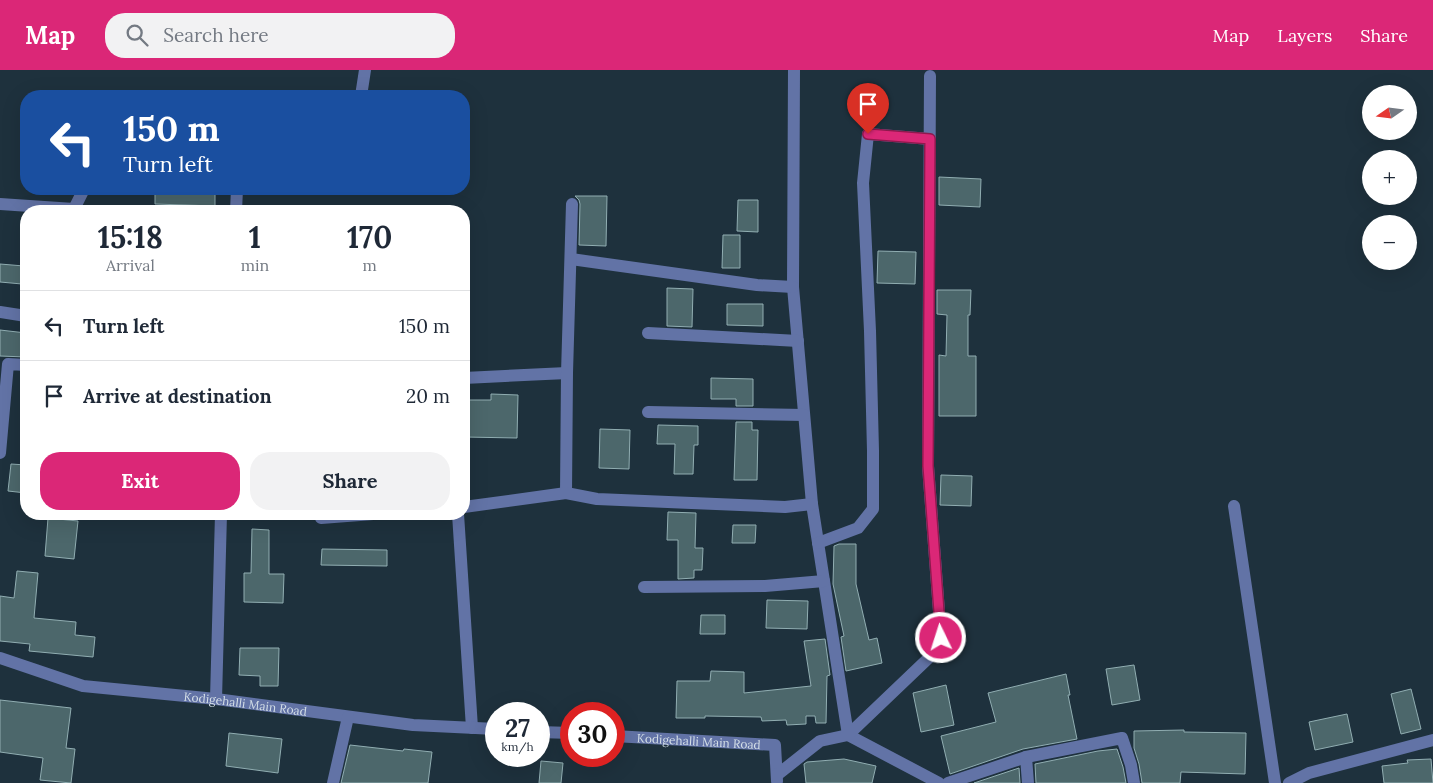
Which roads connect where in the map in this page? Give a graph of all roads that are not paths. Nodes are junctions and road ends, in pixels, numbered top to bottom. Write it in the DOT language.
graph roads {
  1 [pos="365,70"];
  2 [pos="794,70"];
  3 [pos="930,76"];
  4 [pos="361,90"];
  5 [pos="930,139"];
  6 [pos="0,204"];
  7 [pos="572,204"];
  8 [pos="20,206"];
  9 [pos="571,259"];
  10 [pos="793,287"];
  11 [pos="0,312"];
  12 [pos="20,315"];
  13 [pos="648,334"];
  14 [pos="798,341"];
  15 [pos="20,365"];
  16 [pos="567,373"];
  17 [pos="470,378"];
  18 [pos="648,412"];
  19 [pos="804,415"];
  20 [pos="0,453"];
  21 [pos="566,493"];
  22 [pos="812,504"];
  23 [pos="470,505"];
  24 [pos="1234,506"];
  25 [pos="221,520"];
  26 [pos="458,520"];
  27 [pos="818,543"];
  28 [pos="824,581"];
  29 [pos="644,587"];
  30 [pos="0,658"];
  31 [pos="216,699"];
  32 [pos="348,717"];
  33 [pos="472,728"];
  34 [pos="485,729"];
  35 [pos="848,735"];
  36 [pos="625,737"];
  37 [pos="1433,740"];
  38 [pos="1026,757"];
  39 [pos="777,779"];
  40 [pos="333,783"];
  41 [pos="939,783"];
  42 [pos="948,783"];
  43 [pos="1028,783"];
  44 [pos="1134,783"];
  45 [pos="1275,783"];
  46 [pos="1289,783"];
  1 -- 4 [label="street"];
  2 -- 10 [label="street"];
  3 -- 5 [label="street"];
  5 -- 27 [label="street"];
  5 -- 35 [label="street"];
  6 -- 8 [label="street"];
  7 -- 9 [label="street"];
  9 -- 10 [label="street"];
  9 -- 16 [label="street"];
  10 -- 14 [label="street"];
  11 -- 12 [label="street"];
  13 -- 14 [label="street"];
  14 -- 19 [label="street"];
  15 -- 20 [label="street"];
  16 -- 17 [label="street"];
  16 -- 21 [label="street"];
  18 -- 19 [label="street"];
  19 -- 22 [label="street"];
  21 -- 22 [label="street"];
  21 -- 23 [label="street"];
  22 -- 27 [label="street"];
  24 -- 45 [label="street"];
  25 -- 31 [label="street"];
  26 -- 33 [label="street"];
  27 -- 28 [label="street"];
  28 -- 29 [label="street"];
  28 -- 35 [label="street"];
  30 -- 31 [label="street, Kodigehalli Main Road"];
  31 -- 32 [label="street, Kodigehalli Main Road"];
  32 -- 33 [label="street, Kodigehalli Main Road"];
  32 -- 40 [label="street"];
  33 -- 34 [label="street, Kodigehalli Main Road"];
  35 -- 39 [label="street"];
  35 -- 41 [label="street"];
  36 -- 39 [label="street, Kodigehalli Main Road"];
  37 -- 46 [label="street"];
  38 -- 42 [label="street"];
  38 -- 43 [label="street"];
  38 -- 44 [label="street"];
}
